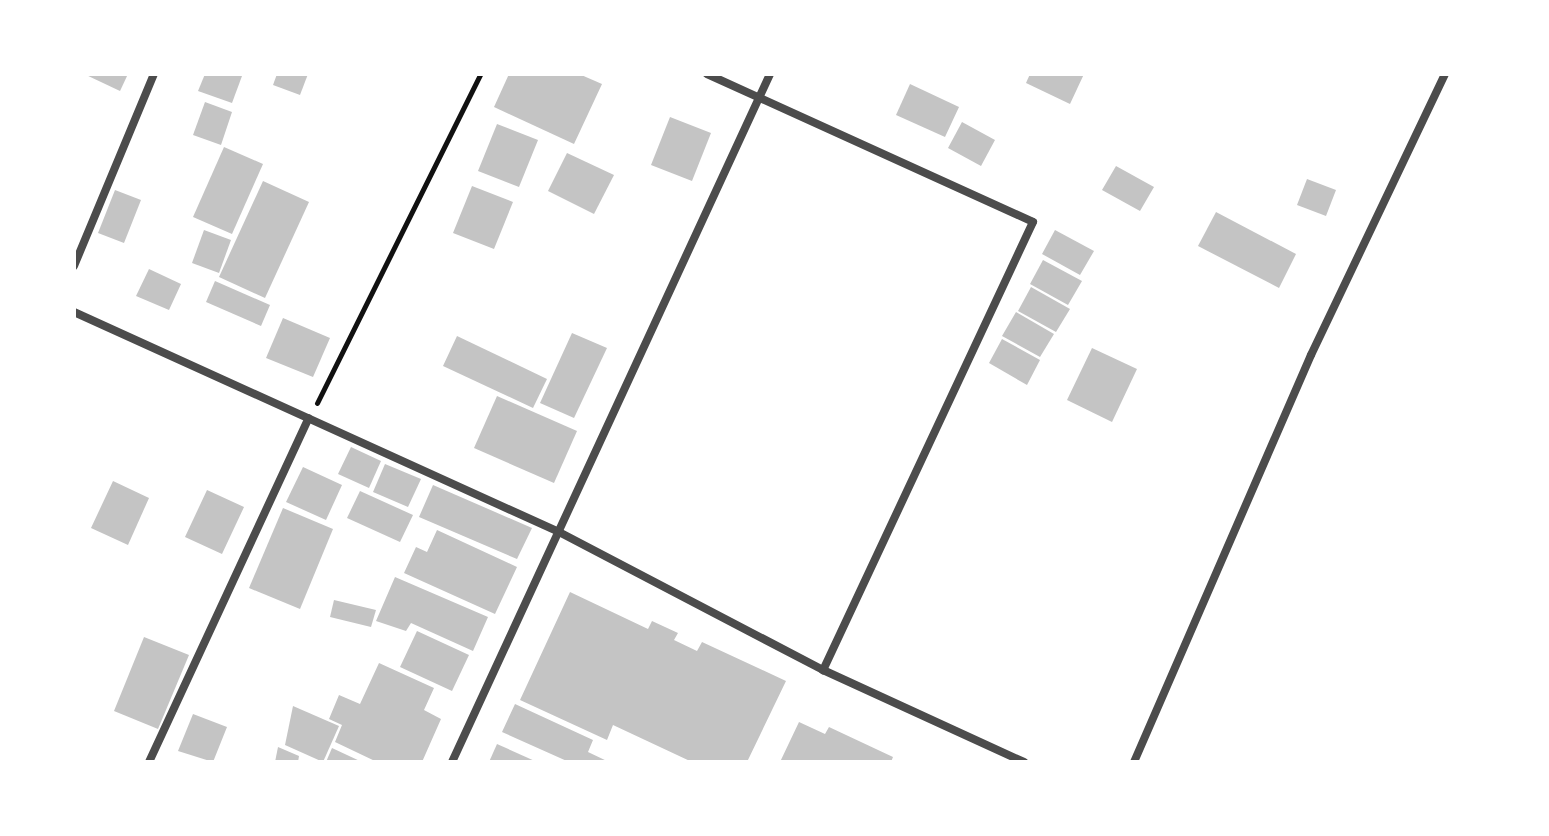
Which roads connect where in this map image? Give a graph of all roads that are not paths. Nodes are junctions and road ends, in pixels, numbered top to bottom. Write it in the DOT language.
graph roads {
  1 [pos="154,74"];
  2 [pos="707,74"];
  3 [pos="770,74"];
  4 [pos="1445,74"];
  5 [pos="759,98"];
  6 [pos="74,266"];
  7 [pos="74,312"];
  8 [pos="309,418"];
  9 [pos="559,532"];
  10 [pos="823,670"];
  11 [pos="149,762"];
  12 [pos="452,762"];
  13 [pos="1024,762"];
  14 [pos="1134,762"];
  1 -- 6 [label="street"];
  2 -- 5 [label="street"];
  3 -- 5 [label="street"];
  4 -- 14 [label="street"];
  5 -- 9 [label="street"];
  5 -- 10 [label="street"];
  7 -- 8 [label="street"];
  8 -- 9 [label="street"];
  8 -- 11 [label="street"];
  9 -- 10 [label="street"];
  9 -- 12 [label="street"];
  10 -- 13 [label="street"];
}
